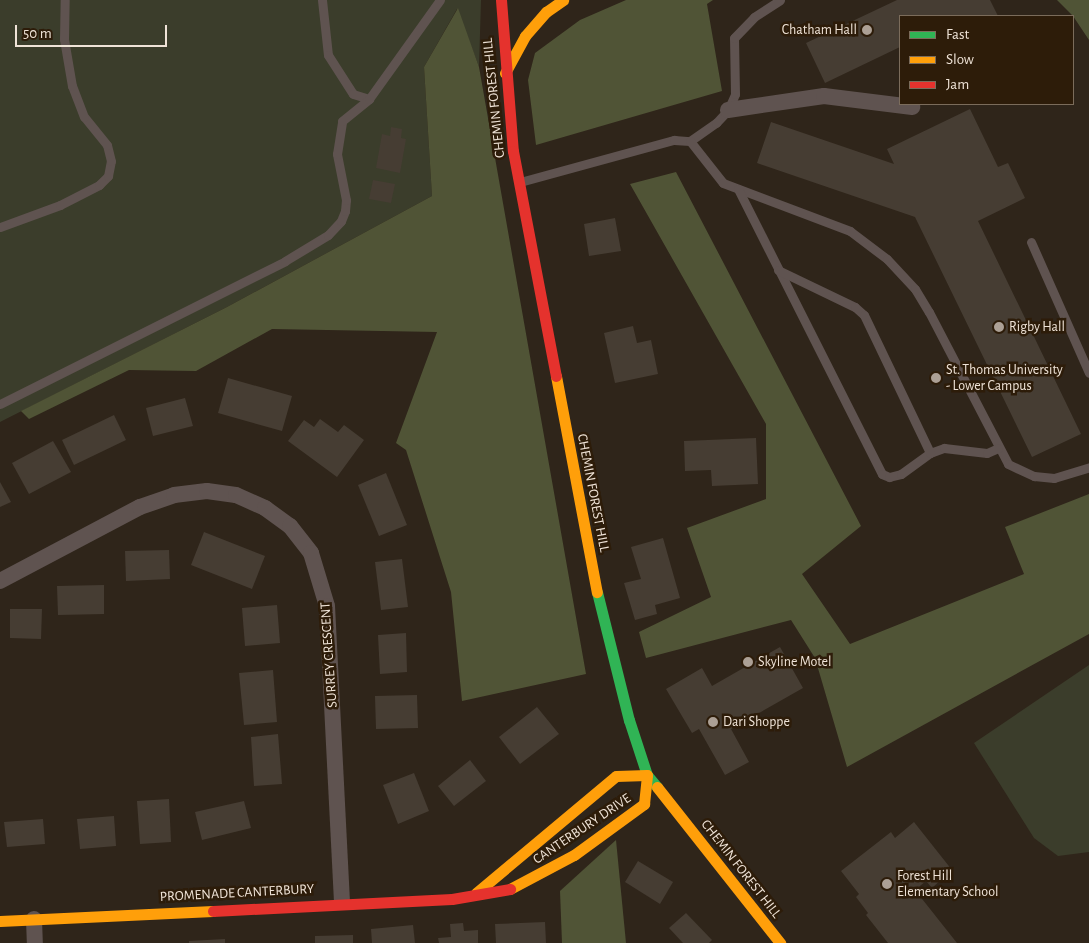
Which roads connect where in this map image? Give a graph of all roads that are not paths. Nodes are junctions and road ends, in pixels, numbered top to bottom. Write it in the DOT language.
graph roads {
  1 [pos="65,0"];
  2 [pos="322,0"];
  3 [pos="440,0"];
  4 [pos="501,0"];
  5 [pos="563,0"];
  6 [pos="780,0"];
  7 [pos="505,73"];
  8 [pos="369,99"];
  9 [pos="912,107"];
  10 [pos="728,110"];
  11 [pos="690,141"];
  12 [pos="519,182"];
  13 [pos="738,189"];
  14 [pos="0,227"];
  15 [pos="1031,242"];
  16 [pos="778,270"];
  17 [pos="1089,373"];
  18 [pos="0,404"];
  19 [pos="998,448"];
  20 [pos="930,453"];
  21 [pos="1089,467"];
  22 [pos="0,580"];
  23 [pos="647,776"];
  24 [pos="475,894"];
  25 [pos="342,902"];
  26 [pos="34,919"];
  27 [pos="0,921"];
  28 [pos="35,943"];
  29 [pos="780,943"];
  1 -- 14 [label="lane"];
  2 -- 8 [label="lane"];
  3 -- 8 [label="lane"];
  4 -- 7 [label="main road, CHEMIN FOREST HILL"];
  5 -- 7 [label="main road"];
  6 -- 10 [label="lane"];
  7 -- 12 [label="main road, CHEMIN FOREST HILL"];
  8 -- 18 [label="lane"];
  9 -- 10 [label="street"];
  10 -- 11 [label="lane"];
  11 -- 12 [label="lane"];
  11 -- 13 [label="lane"];
  12 -- 23 [label="main road, CHEMIN FOREST HILL"];
  13 -- 16 [label="lane"];
  13 -- 19 [label="lane"];
  15 -- 17 [label="lane"];
  16 -- 20 [label="lane"];
  16 -- 20 [label="lane"];
  19 -- 20 [label="lane"];
  19 -- 21 [label="lane"];
  22 -- 25 [label="street, SURREY CRESCENT"];
  23 -- 24 [label="main road, CANTERBURY DRIVE"];
  23 -- 24 [label="main road, CANTERBURY DRIVE"];
  23 -- 29 [label="main road, CHEMIN FOREST HILL"];
  24 -- 25 [label="main road, PROMENADE CANTERBURY"];
  25 -- 26 [label="main road, PROMENADE CANTERBURY"];
  26 -- 27 [label="main road, PROMENADE CANTERBURY"];
  26 -- 28 [label="street"];
}
